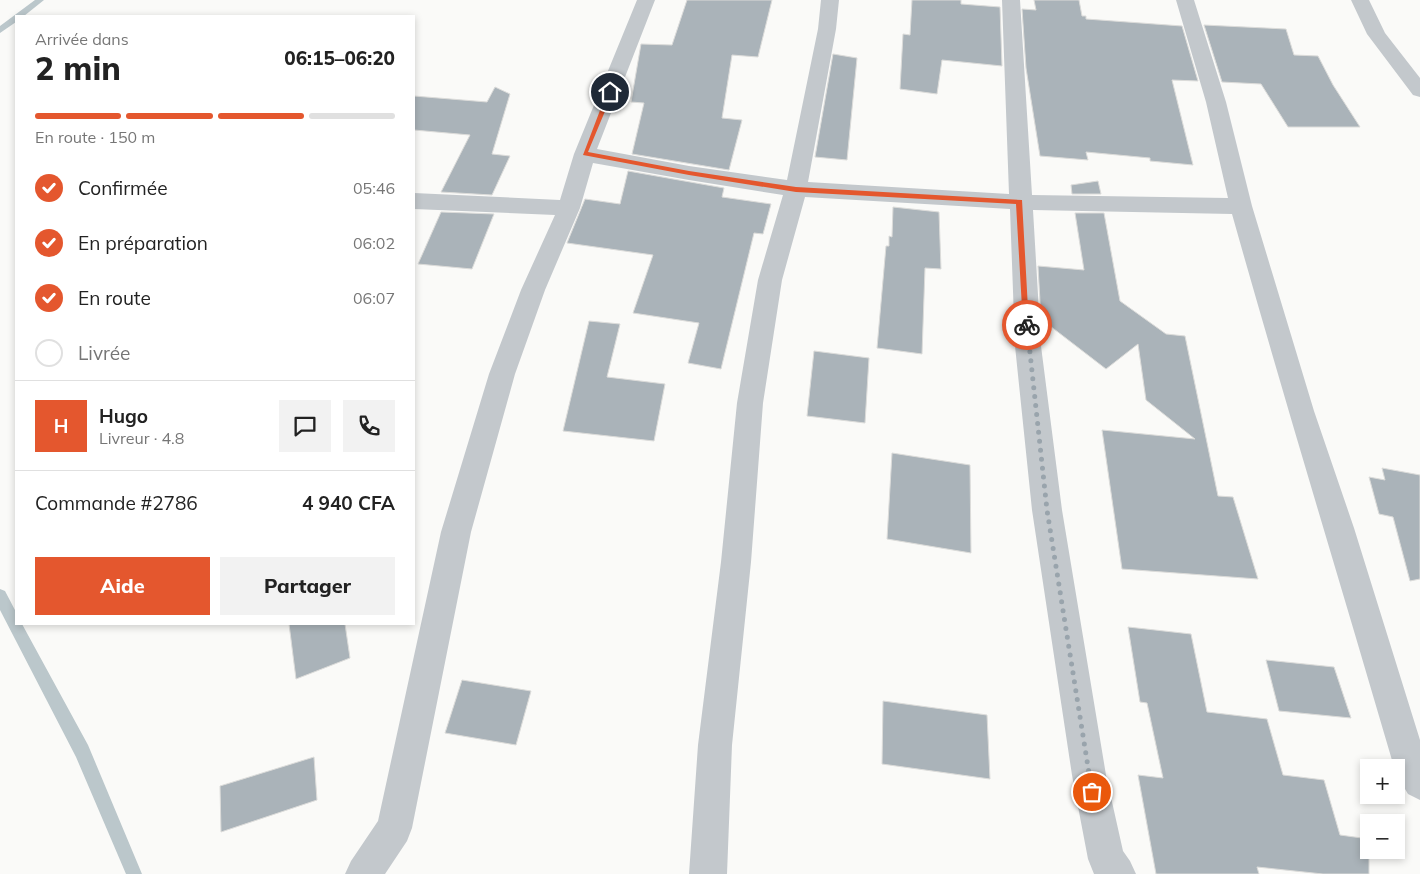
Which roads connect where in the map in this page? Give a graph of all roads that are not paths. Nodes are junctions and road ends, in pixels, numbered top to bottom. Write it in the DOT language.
graph roads {
  1 [pos="646,0"];
  2 [pos="830,0"];
  3 [pos="1011,0"];
  4 [pos="1186,0"];
  5 [pos="1360,0"];
  6 [pos="1420,92"];
  7 [pos="585,154"];
  8 [pos="796,189"];
  9 [pos="415,201"];
  10 [pos="1020,202"];
  11 [pos="1241,206"];
  12 [pos="569,208"];
  13 [pos="1420,782"];
  14 [pos="364,874"];
  15 [pos="708,874"];
  16 [pos="1117,874"];
  1 -- 7 [label="street"];
  2 -- 8 [label="street"];
  3 -- 10 [label="street"];
  4 -- 11 [label="street"];
  5 -- 6 [label="street"];
  7 -- 8 [label="street"];
  7 -- 12 [label="street"];
  8 -- 10 [label="street"];
  8 -- 15 [label="street"];
  9 -- 12 [label="street"];
  10 -- 11 [label="street"];
  10 -- 16 [label="street"];
  11 -- 13 [label="street"];
  12 -- 14 [label="street"];
}
